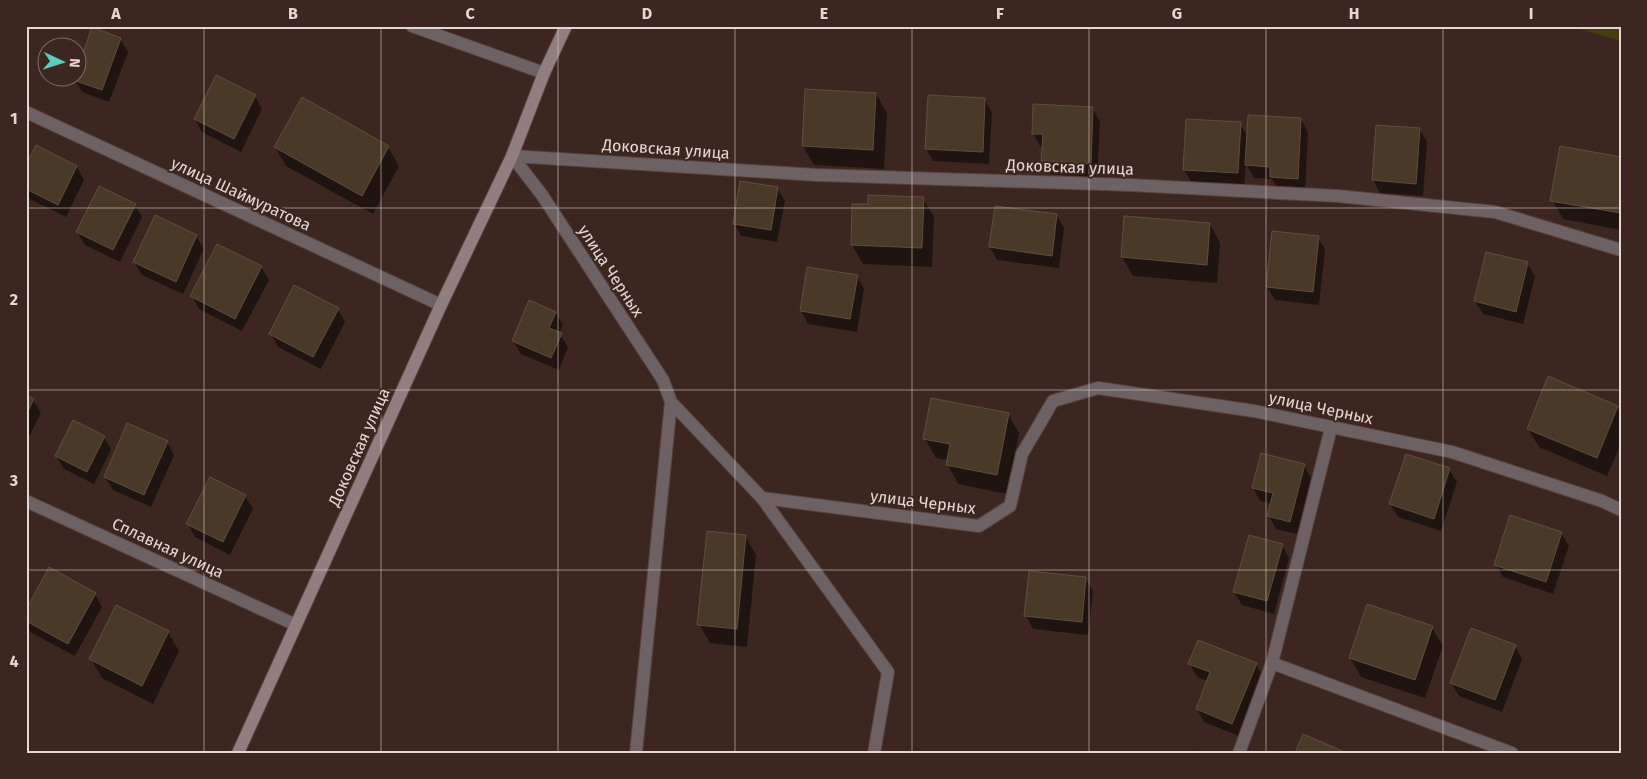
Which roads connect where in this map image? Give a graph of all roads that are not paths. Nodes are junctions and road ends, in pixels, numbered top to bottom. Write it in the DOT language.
graph roads {
  1 [pos="412,26"];
  2 [pos="566,26"];
  3 [pos="544,73"];
  4 [pos="26,112"];
  5 [pos="512,156"];
  6 [pos="1621,250"];
  7 [pos="441,305"];
  8 [pos="671,402"];
  9 [pos="1330,428"];
  10 [pos="762,498"];
  11 [pos="26,501"];
  12 [pos="1621,510"];
  13 [pos="296,625"];
  14 [pos="1272,663"];
  15 [pos="238,753"];
  16 [pos="636,753"];
  17 [pos="874,753"];
  18 [pos="1239,753"];
  19 [pos="1512,753"];
  1 -- 3 [label="street"];
  2 -- 3 [label="main road, Доковская улица"];
  3 -- 5 [label="main road, Доковская улица"];
  4 -- 7 [label="street, улица Шаймуратова"];
  5 -- 6 [label="street, Доковская улица"];
  5 -- 7 [label="main road, Доковская улица"];
  5 -- 8 [label="street, улица Черных"];
  7 -- 13 [label="main road, Доковская улица"];
  8 -- 10 [label="street, улица Черных"];
  8 -- 16 [label="street"];
  9 -- 10 [label="street, улица Черных"];
  9 -- 12 [label="street, улица Черных"];
  9 -- 14 [label="street"];
  10 -- 17 [label="street"];
  11 -- 13 [label="street, Сплавная улица"];
  13 -- 15 [label="main road, Доковская улица"];
  14 -- 18 [label="street"];
  14 -- 19 [label="street"];
}
